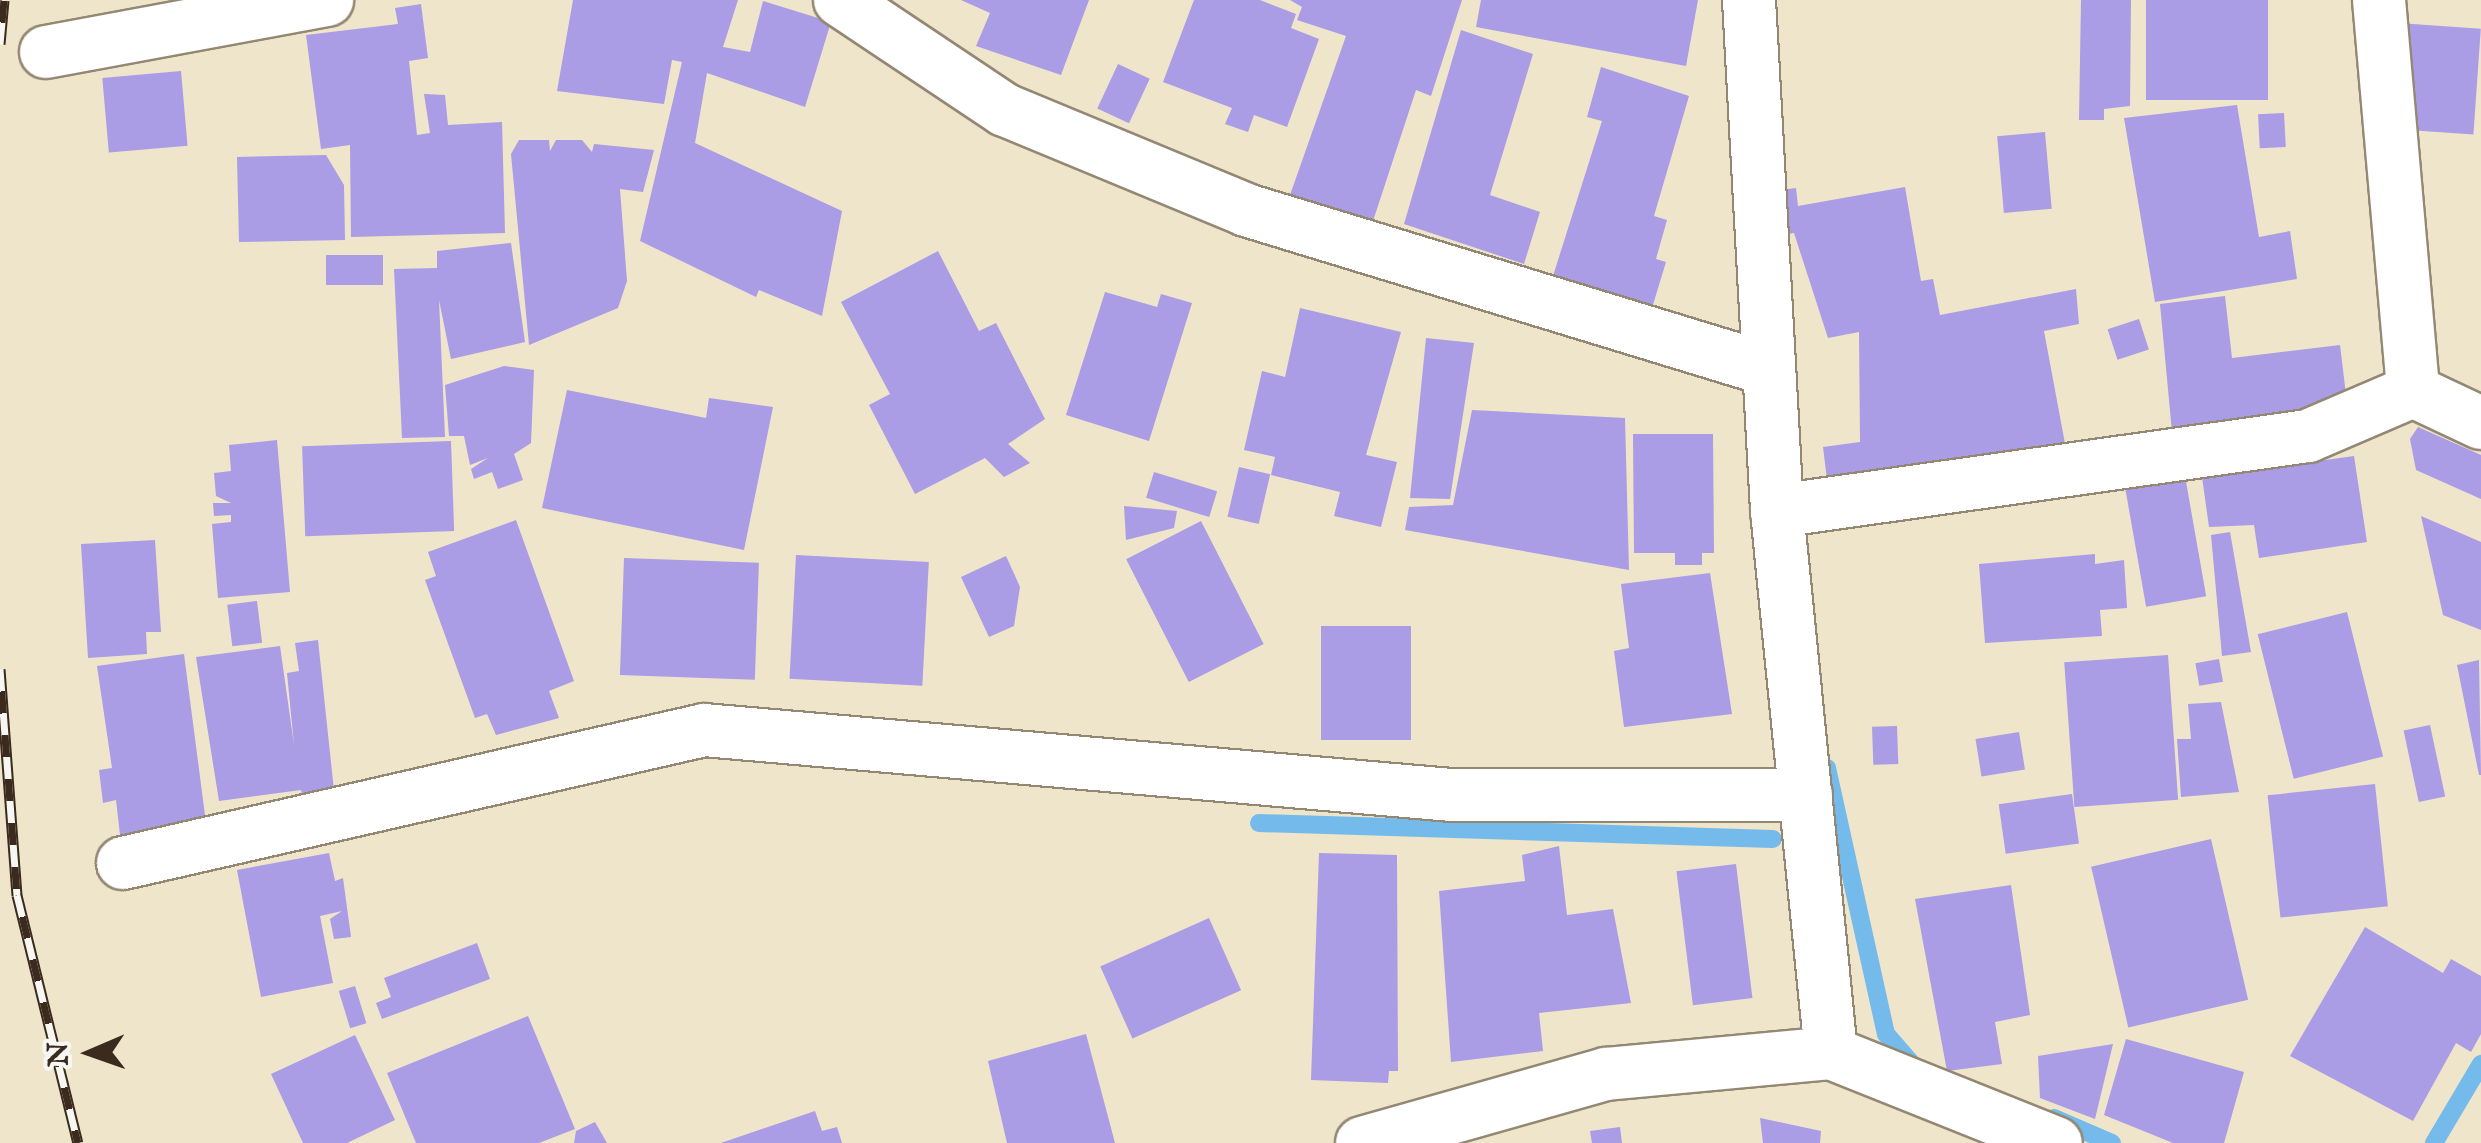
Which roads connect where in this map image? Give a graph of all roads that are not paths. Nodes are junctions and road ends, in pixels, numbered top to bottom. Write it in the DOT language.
graph roads {
  1 [pos="327,0"];
  2 [pos="840,0"];
  3 [pos="1749,0"];
  4 [pos="2379,0"];
  5 [pos="215,11"];
  6 [pos="46,52"];
  7 [pos="1767,368"];
  8 [pos="2413,391"];
  9 [pos="2481,423"];
  10 [pos="1777,511"];
  11 [pos="1806,796"];
  12 [pos="123,863"];
  13 [pos="1831,1053"];
  14 [pos="1362,1143"];
  15 [pos="2056,1143"];
  1 -- 5 [label="street"];
  2 -- 7 [label="street"];
  3 -- 7 [label="street"];
  4 -- 8 [label="street"];
  5 -- 6 [label="street"];
  7 -- 10 [label="street"];
  8 -- 9 [label="street"];
  8 -- 10 [label="street"];
  10 -- 11 [label="street"];
  11 -- 12 [label="street"];
  11 -- 13 [label="street"];
  13 -- 14 [label="street"];
  13 -- 15 [label="street"];
}
